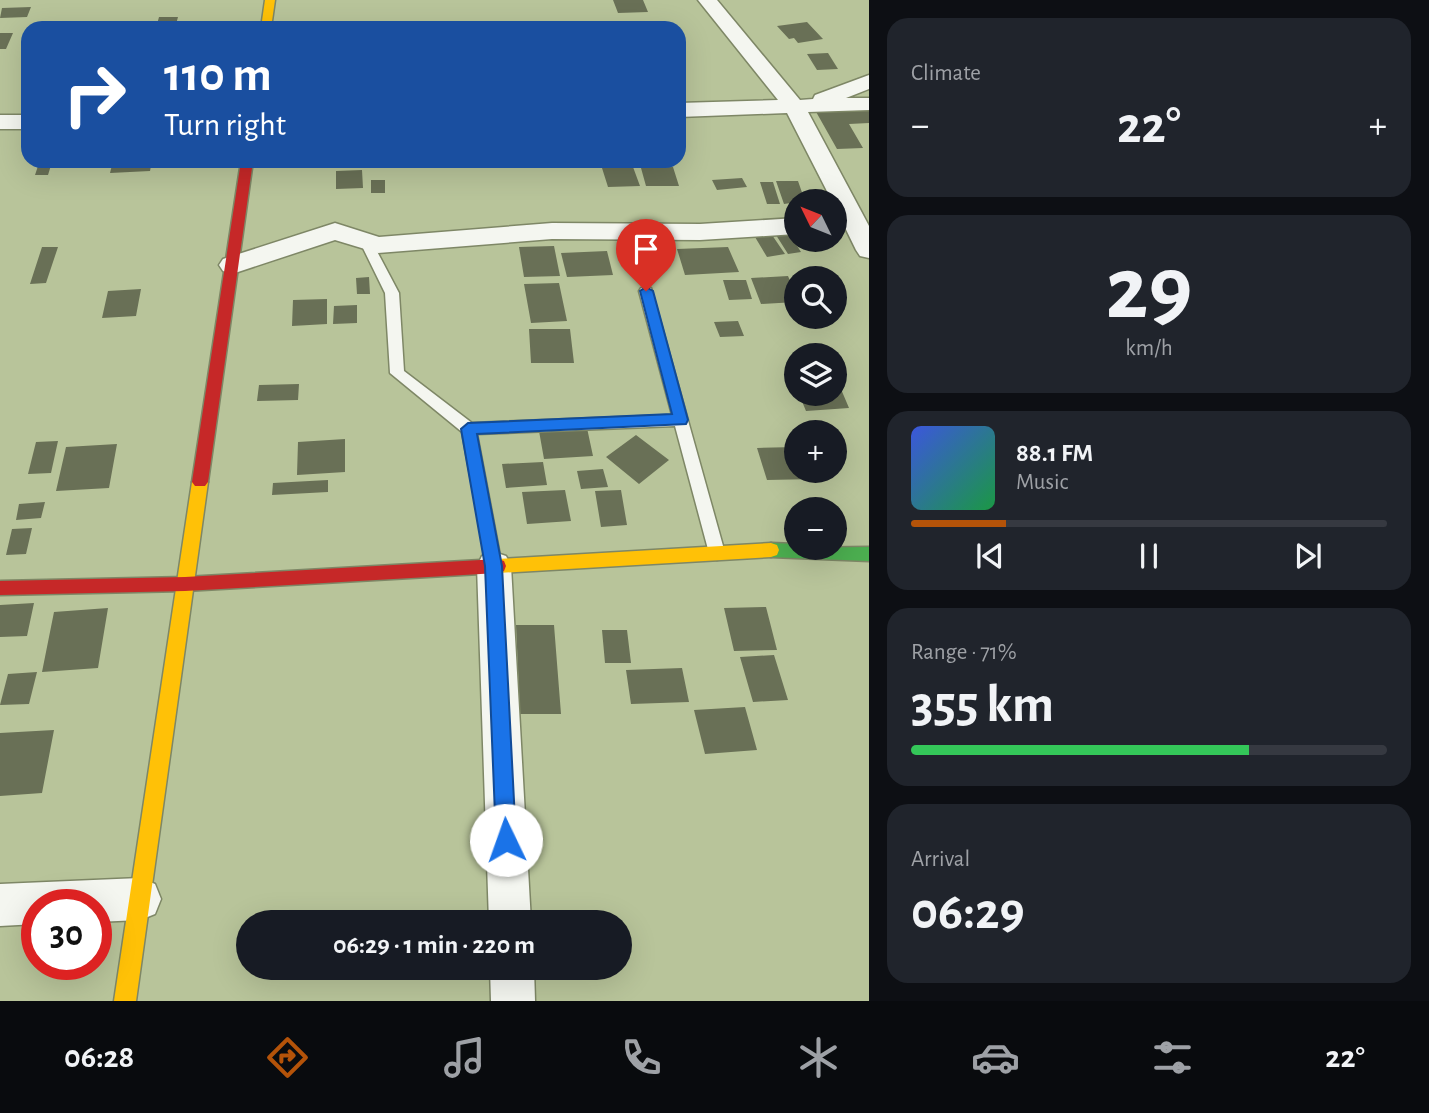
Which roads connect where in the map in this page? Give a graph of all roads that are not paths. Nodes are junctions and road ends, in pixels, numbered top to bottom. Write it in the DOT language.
graph roads {
  1 [pos="270,0"];
  2 [pos="707,0"];
  3 [pos="267,21"];
  4 [pos="869,82"];
  5 [pos="869,104"];
  6 [pos="800,108"];
  7 [pos="686,110"];
  8 [pos="0,122"];
  9 [pos="21,122"];
  10 [pos="246,168"];
  11 [pos="784,227"];
  12 [pos="847,233"];
  13 [pos="365,240"];
  14 [pos="864,242"];
  15 [pos="232,265"];
  16 [pos="646,291"];
  17 [pos="681,420"];
  18 [pos="468,429"];
  19 [pos="717,553"];
  20 [pos="869,554"];
  21 [pos="494,566"];
  22 [pos="185,584"];
  23 [pos="0,588"];
  24 [pos="140,899"];
  25 [pos="0,905"];
  26 [pos="509,910"];
  27 [pos="512,980"];
  28 [pos="125,1001"];
  29 [pos="513,1001"];
  1 -- 3 [label="street"];
  2 -- 6 [label="street"];
  4 -- 6 [label="street"];
  5 -- 6 [label="street"];
  6 -- 7 [label="street"];
  6 -- 14 [label="street"];
  8 -- 9 [label="street"];
  10 -- 15 [label="street"];
  11 -- 13 [label="street"];
  12 -- 14 [label="street"];
  13 -- 15 [label="street"];
  13 -- 18 [label="lane"];
  15 -- 22 [label="street"];
  16 -- 17 [label="lane"];
  17 -- 18 [label="lane"];
  17 -- 19 [label="lane"];
  18 -- 21 [label="lane"];
  19 -- 20 [label="street"];
  19 -- 21 [label="street"];
  21 -- 22 [label="street"];
  21 -- 26 [label="street"];
  22 -- 23 [label="street"];
  22 -- 24 [label="street"];
  24 -- 25 [label="street"];
  24 -- 28 [label="street"];
  27 -- 29 [label="street"];
}
